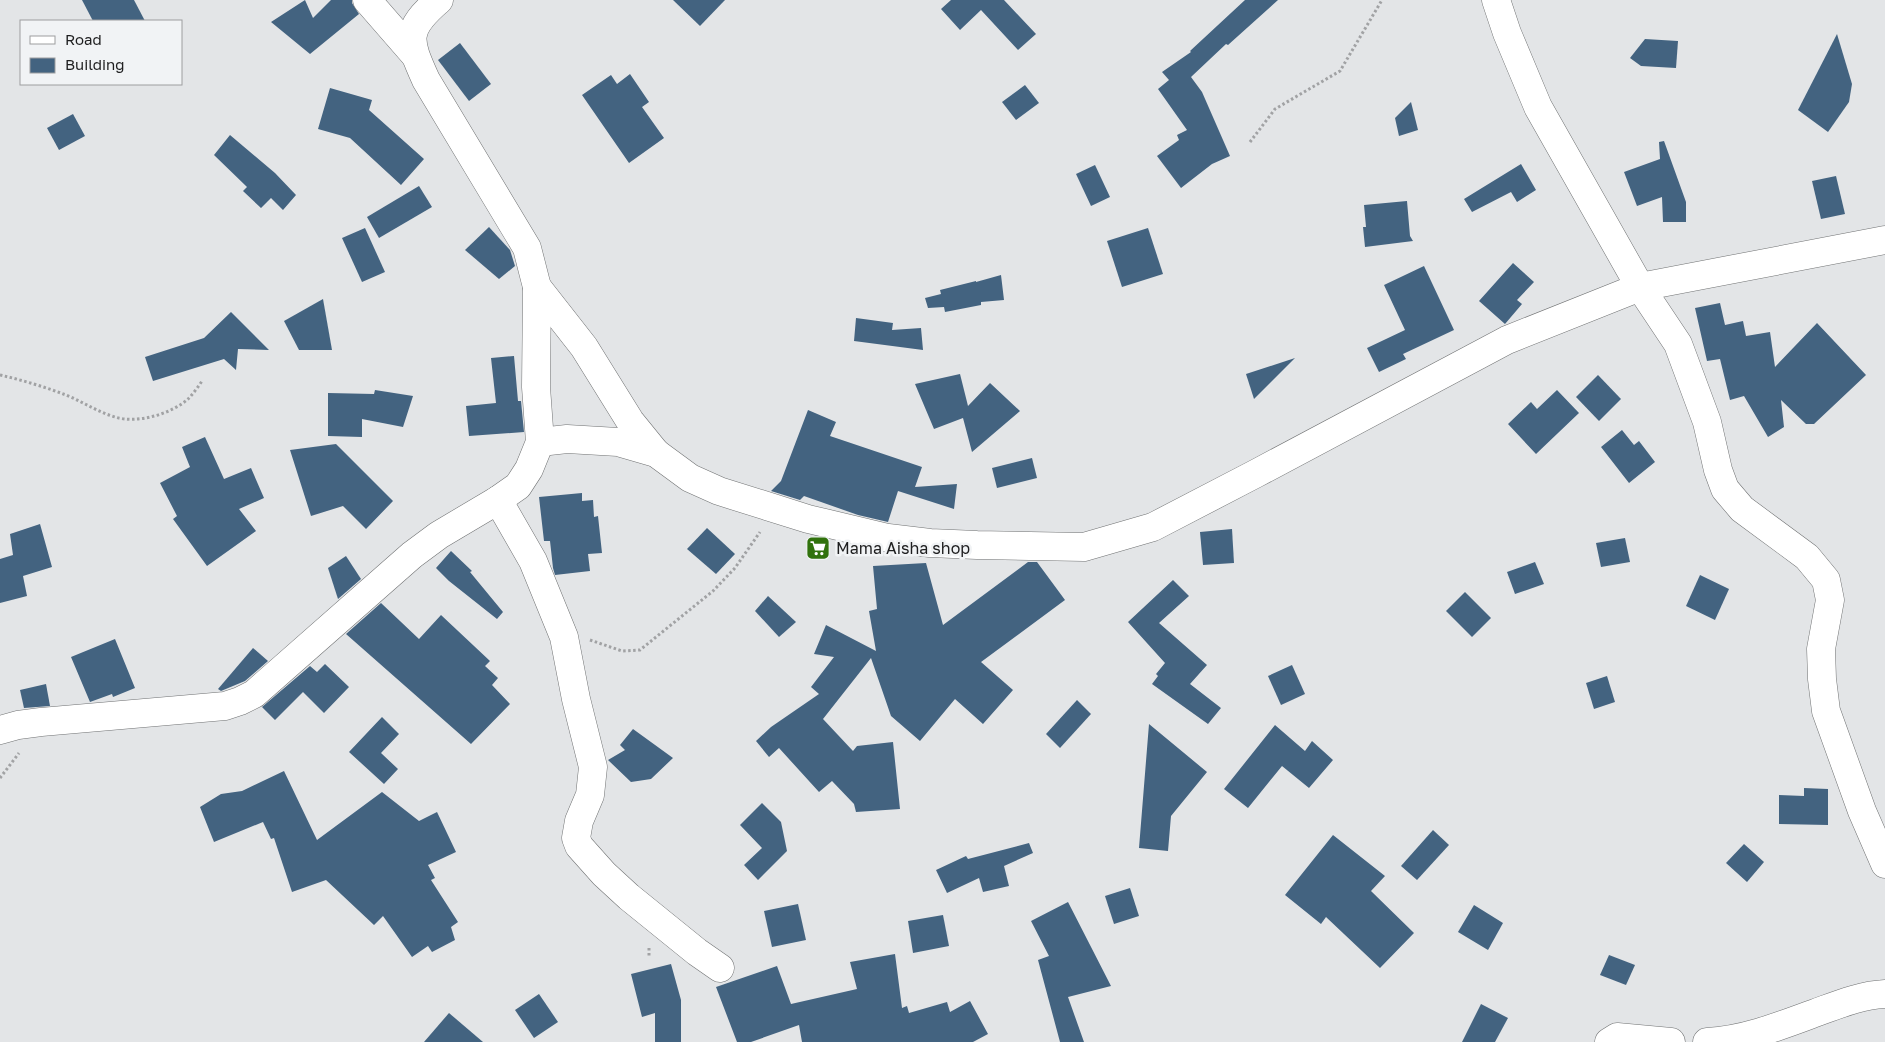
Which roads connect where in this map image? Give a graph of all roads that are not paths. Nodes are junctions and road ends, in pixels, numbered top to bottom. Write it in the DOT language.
graph roads {
  1 [pos="368,0"];
  2 [pos="439,0"];
  3 [pos="1496,0"];
  4 [pos="414,54"];
  5 [pos="1885,240"];
  6 [pos="537,287"];
  7 [pos="1640,287"];
  8 [pos="540,442"];
  9 [pos="656,453"];
  10 [pos="498,500"];
  11 [pos="0,730"];
  12 [pos="1885,864"];
  13 [pos="720,968"];
  14 [pos="1885,994"];
  15 [pos="1609,1042"];
  16 [pos="1671,1042"];
  17 [pos="1707,1042"];
  1 -- 4 [label="street"];
  2 -- 4 [label="street"];
  3 -- 7 [label="street"];
  4 -- 6 [label="street"];
  5 -- 7 [label="street"];
  6 -- 8 [label="street"];
  6 -- 9 [label="street"];
  7 -- 9 [label="street"];
  7 -- 12 [label="street"];
  8 -- 9 [label="street"];
  8 -- 10 [label="street"];
  10 -- 11 [label="street"];
  10 -- 13 [label="street"];
  14 -- 17 [label="street"];
  15 -- 16 [label="street"];
}
